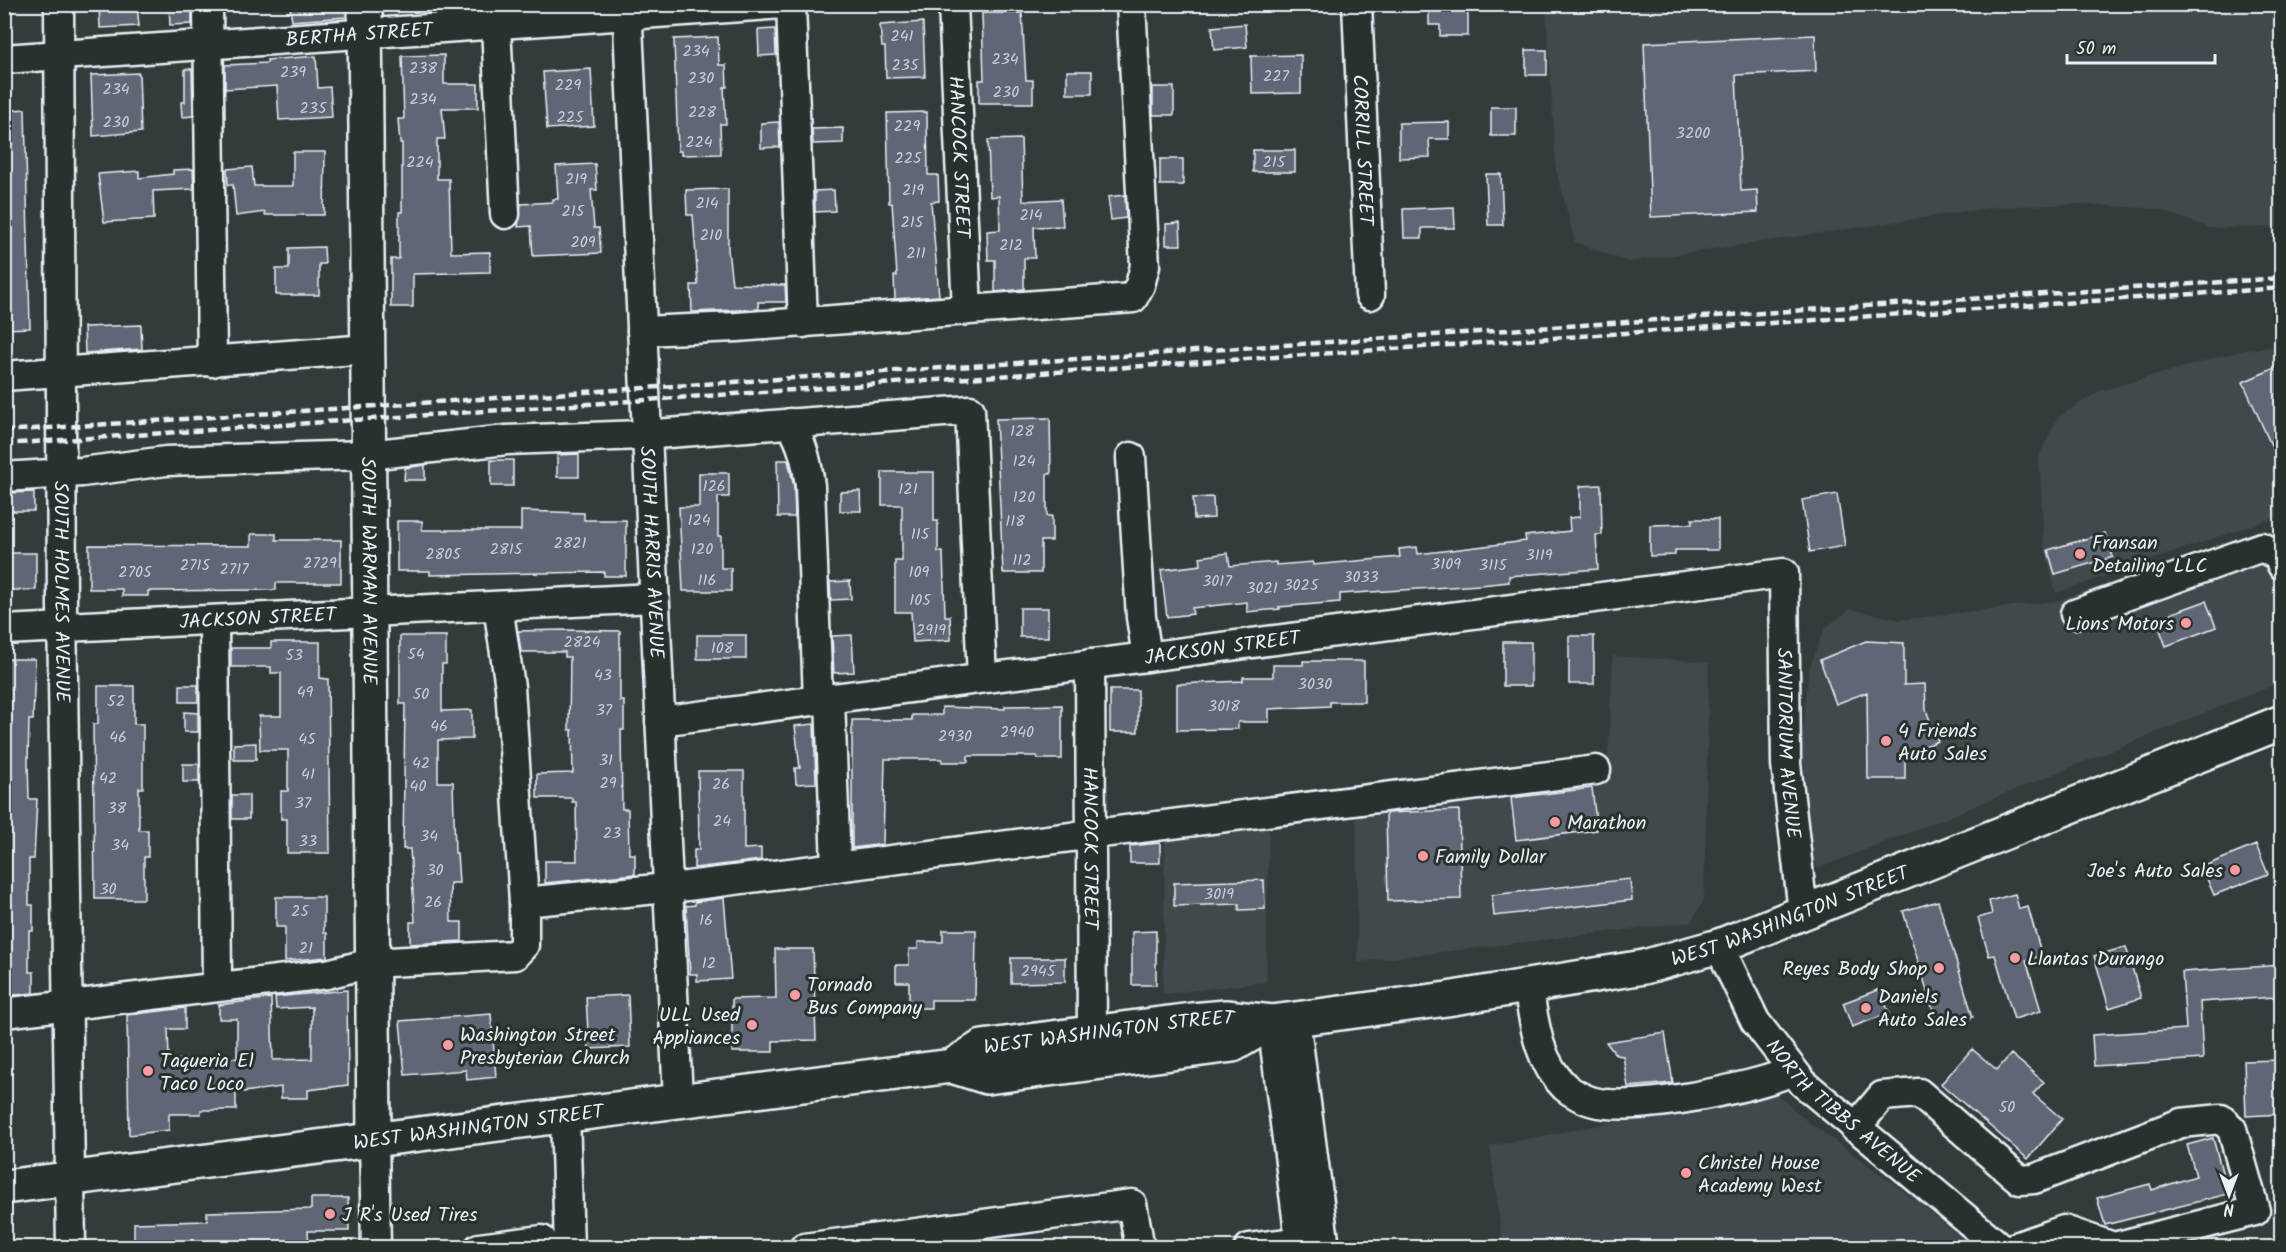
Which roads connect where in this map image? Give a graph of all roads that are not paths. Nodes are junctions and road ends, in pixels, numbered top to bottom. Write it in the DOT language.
graph roads {
  1 [pos="59,4"];
  2 [pos="208,4"];
  3 [pos="783,4"];
  4 [pos="791,4"];
  5 [pos="953,4"];
  6 [pos="1131,4"];
  7 [pos="1357,4"];
  8 [pos="627,10"];
  9 [pos="495,15"];
  10 [pos="365,20"];
  11 [pos="209,45"];
  12 [pos="59,56"];
  13 [pos="4,59"];
  14 [pos="505,214"];
  15 [pos="1370,295"];
  16 [pos="968,310"];
  17 [pos="803,323"];
  18 [pos="642,331"];
  19 [pos="369,349"];
  20 [pos="212,362"];
  21 [pos="60,372"];
  22 [pos="4,376"];
  23 [pos="790,423"];
  24 [pos="647,435"];
  25 [pos="370,455"];
  26 [pos="1131,457"];
  27 [pos="61,474"];
  28 [pos="4,477"];
  29 [pos="2282,565"];
  30 [pos="1784,573"];
  31 [pos="654,598"];
  32 [pos="498,606"];
  33 [pos="371,612"];
  34 [pos="2074,614"];
  35 [pos="214,620"];
  36 [pos="62,627"];
  37 [pos="4,630"];
  38 [pos="1147,657"];
  39 [pos="1090,664"];
  40 [pos="982,678"];
  41 [pos="824,699"];
  42 [pos="660,721"];
  43 [pos="2282,722"];
  44 [pos="1596,770"];
  45 [pos="1091,834"];
  46 [pos="836,867"];
  47 [pos="668,889"];
  48 [pos="524,902"];
  49 [pos="1803,912"];
  50 [pos="1719,946"];
  51 [pos="374,963"];
  52 [pos="1528,985"];
  53 [pos="217,986"];
  54 [pos="67,1004"];
  55 [pos="4,1013"];
  56 [pos="1284,1020"];
  57 [pos="1092,1033"];
  58 [pos="952,1066"];
  59 [pos="1792,1071"];
  60 [pos="678,1100"];
  61 [pos="565,1114"];
  62 [pos="1855,1128"];
  63 [pos="374,1139"];
  64 [pos="70,1179"];
  65 [pos="4,1187"];
  66 [pos="525,1245"];
  67 [pos="1309,1245"];
  68 [pos="70,1248"];
  69 [pos="376,1248"];
  70 [pos="804,1248"];
  71 [pos="1140,1248"];
  72 [pos="1249,1248"];
  73 [pos="2001,1248"];
  74 [pos="2013,1248"];
  1 -- 12 [label="street, SOUTH HOLMES AVENUE"];
  2 -- 11 [label="street"];
  3 -- 8 [label="street, BERTHA STREET"];
  4 -- 17 [label="street"];
  5 -- 16 [label="street, HANCOCK STREET"];
  6 -- 16 [label="street"];
  7 -- 15 [label="street, CORRILL STREET"];
  8 -- 9 [label="street, BERTHA STREET"];
  8 -- 18 [label="street, SOUTH HARRIS AVENUE"];
  9 -- 10 [label="street, BERTHA STREET"];
  9 -- 14 [label="street"];
  10 -- 11 [label="street, BERTHA STREET"];
  10 -- 19 [label="main road, SOUTH WARMAN AVENUE"];
  11 -- 12 [label="street, BERTHA STREET"];
  11 -- 20 [label="street"];
  12 -- 13 [label="street, BERTHA STREET"];
  12 -- 21 [label="street, SOUTH HOLMES AVENUE"];
  16 -- 17 [label="street"];
  17 -- 18 [label="street"];
  18 -- 24 [label="street, SOUTH HARRIS AVENUE"];
  19 -- 20 [label="street"];
  19 -- 25 [label="main road, SOUTH WARMAN AVENUE"];
  20 -- 21 [label="street"];
  21 -- 22 [label="street"];
  21 -- 27 [label="street, SOUTH HOLMES AVENUE"];
  23 -- 24 [label="street"];
  23 -- 40 [label="street"];
  23 -- 41 [label="street"];
  24 -- 25 [label="street"];
  24 -- 31 [label="street, SOUTH HARRIS AVENUE"];
  25 -- 27 [label="street"];
  25 -- 33 [label="main road, SOUTH WARMAN AVENUE"];
  26 -- 38 [label="street"];
  27 -- 28 [label="street"];
  27 -- 36 [label="street, SOUTH HOLMES AVENUE"];
  29 -- 34 [label="street"];
  30 -- 38 [label="street, JACKSON STREET"];
  30 -- 49 [label="street, SANITORIUM AVENUE"];
  31 -- 32 [label="street, JACKSON STREET"];
  31 -- 42 [label="street, SOUTH HARRIS AVENUE"];
  32 -- 33 [label="street, JACKSON STREET"];
  32 -- 48 [label="street"];
  33 -- 35 [label="street, JACKSON STREET"];
  33 -- 51 [label="main road, SOUTH WARMAN AVENUE"];
  35 -- 36 [label="street, JACKSON STREET"];
  35 -- 53 [label="street"];
  36 -- 37 [label="street, JACKSON STREET"];
  36 -- 54 [label="street, SOUTH HOLMES AVENUE"];
  38 -- 39 [label="street, JACKSON STREET"];
  39 -- 40 [label="street, JACKSON STREET"];
  39 -- 45 [label="street, HANCOCK STREET"];
  40 -- 41 [label="street, JACKSON STREET"];
  41 -- 42 [label="street, JACKSON STREET"];
  41 -- 46 [label="street"];
  42 -- 47 [label="street, SOUTH HARRIS AVENUE"];
  43 -- 49 [label="main road, WEST WASHINGTON STREET"];
  44 -- 45 [label="street"];
  45 -- 46 [label="street"];
  45 -- 57 [label="street, HANCOCK STREET"];
  46 -- 47 [label="street"];
  47 -- 48 [label="street"];
  47 -- 60 [label="street, SOUTH HARRIS AVENUE"];
  48 -- 51 [label="street"];
  49 -- 50 [label="main road, WEST WASHINGTON STREET"];
  50 -- 52 [label="main road, WEST WASHINGTON STREET"];
  50 -- 59 [label="street, NORTH TIBBS AVENUE"];
  51 -- 53 [label="street"];
  51 -- 63 [label="main road, SOUTH WARMAN AVENUE"];
  52 -- 56 [label="main road, WEST WASHINGTON STREET"];
  52 -- 59 [label="street"];
  53 -- 54 [label="street"];
  54 -- 55 [label="street"];
  54 -- 64 [label="street, SOUTH HOLMES AVENUE"];
  56 -- 57 [label="main road, WEST WASHINGTON STREET"];
  56 -- 58 [label="main road, WEST WASHINGTON STREET"];
  56 -- 67 [label="street"];
  57 -- 58 [label="main road, WEST WASHINGTON STREET"];
  58 -- 60 [label="main road, WEST WASHINGTON STREET"];
  59 -- 62 [label="street, NORTH TIBBS AVENUE"];
  60 -- 61 [label="main road, WEST WASHINGTON STREET"];
  61 -- 63 [label="main road, WEST WASHINGTON STREET"];
  61 -- 66 [label="street"];
  62 -- 73 [label="street, NORTH TIBBS AVENUE"];
  62 -- 74 [label="street"];
  63 -- 64 [label="main road, WEST WASHINGTON STREET"];
  63 -- 69 [label="street"];
  64 -- 65 [label="main road, WEST WASHINGTON STREET"];
  64 -- 68 [label="street, SOUTH HOLMES AVENUE"];
  67 -- 72 [label="street"];
  70 -- 71 [label="street"];
}
